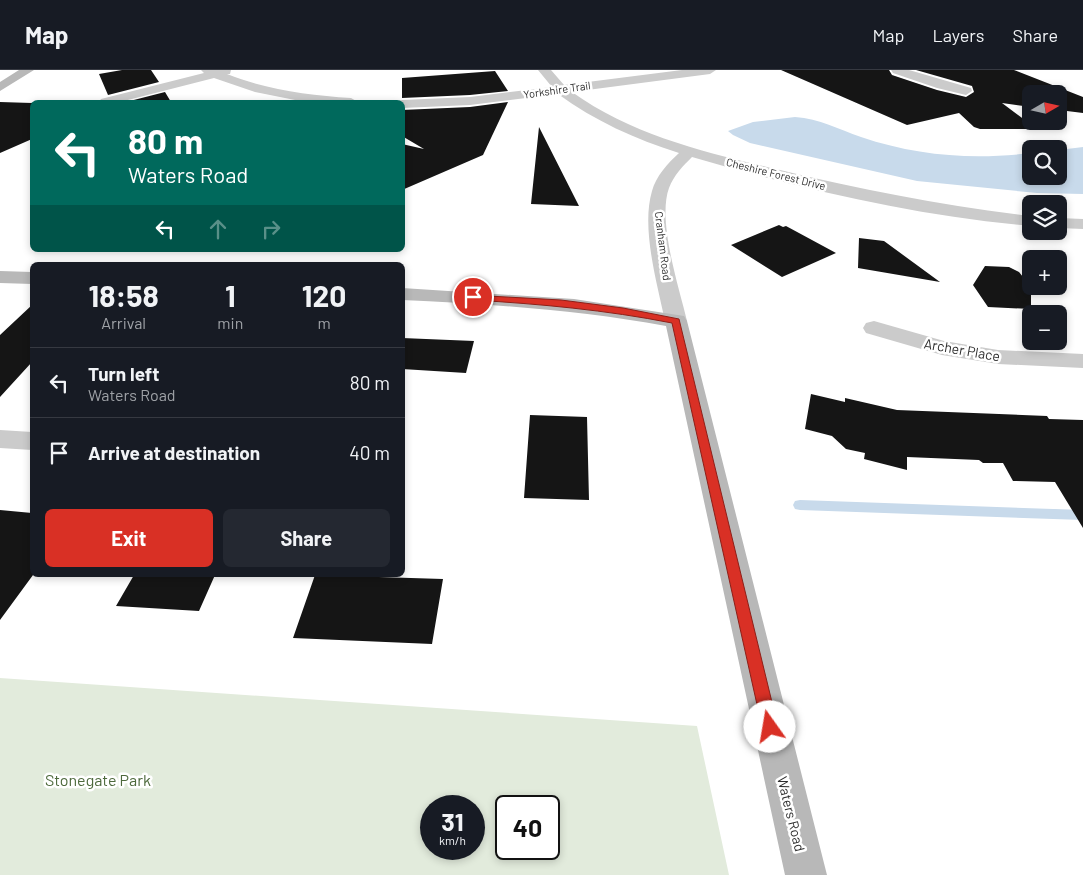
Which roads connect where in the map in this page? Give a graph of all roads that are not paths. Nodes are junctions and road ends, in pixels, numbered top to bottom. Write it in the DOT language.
graph roads {
  1 [pos="28,70"];
  2 [pos="231,70"];
  3 [pos="544,70"];
  4 [pos="710,70"];
  5 [pos="897,70"];
  6 [pos="211,72"];
  7 [pos="0,87"];
  8 [pos="560,90"];
  9 [pos="966,91"];
  10 [pos="113,100"];
  11 [pos="332,100"];
  12 [pos="405,104"];
  13 [pos="690,151"];
  14 [pos="1022,220"];
  15 [pos="1067,223"];
  16 [pos="1083,224"];
  17 [pos="0,277"];
  18 [pos="30,278"];
  19 [pos="405,294"];
  20 [pos="676,321"];
  21 [pos="874,328"];
  22 [pos="1083,361"];
  23 [pos="0,439"];
  24 [pos="30,440"];
  25 [pos="806,875"];
  1 -- 7 [label="street"];
  2 -- 6 [label="street"];
  3 -- 8 [label="street, Cheshire Forest Drive"];
  4 -- 8 [label="street, Yorkshire Trail"];
  5 -- 9 [label="street"];
  6 -- 10 [label="street"];
  6 -- 11 [label="street"];
  8 -- 12 [label="street, Yorkshire Trail"];
  8 -- 13 [label="street, Cheshire Forest Drive"];
  13 -- 14 [label="street, Cheshire Forest Drive"];
  13 -- 20 [label="street, Cranham Road"];
  15 -- 16 [label="street"];
  17 -- 18 [label="street"];
  19 -- 20 [label="street"];
  20 -- 25 [label="street, Waters Road"];
  21 -- 22 [label="street, Archer Place"];
  23 -- 24 [label="street"];
}
